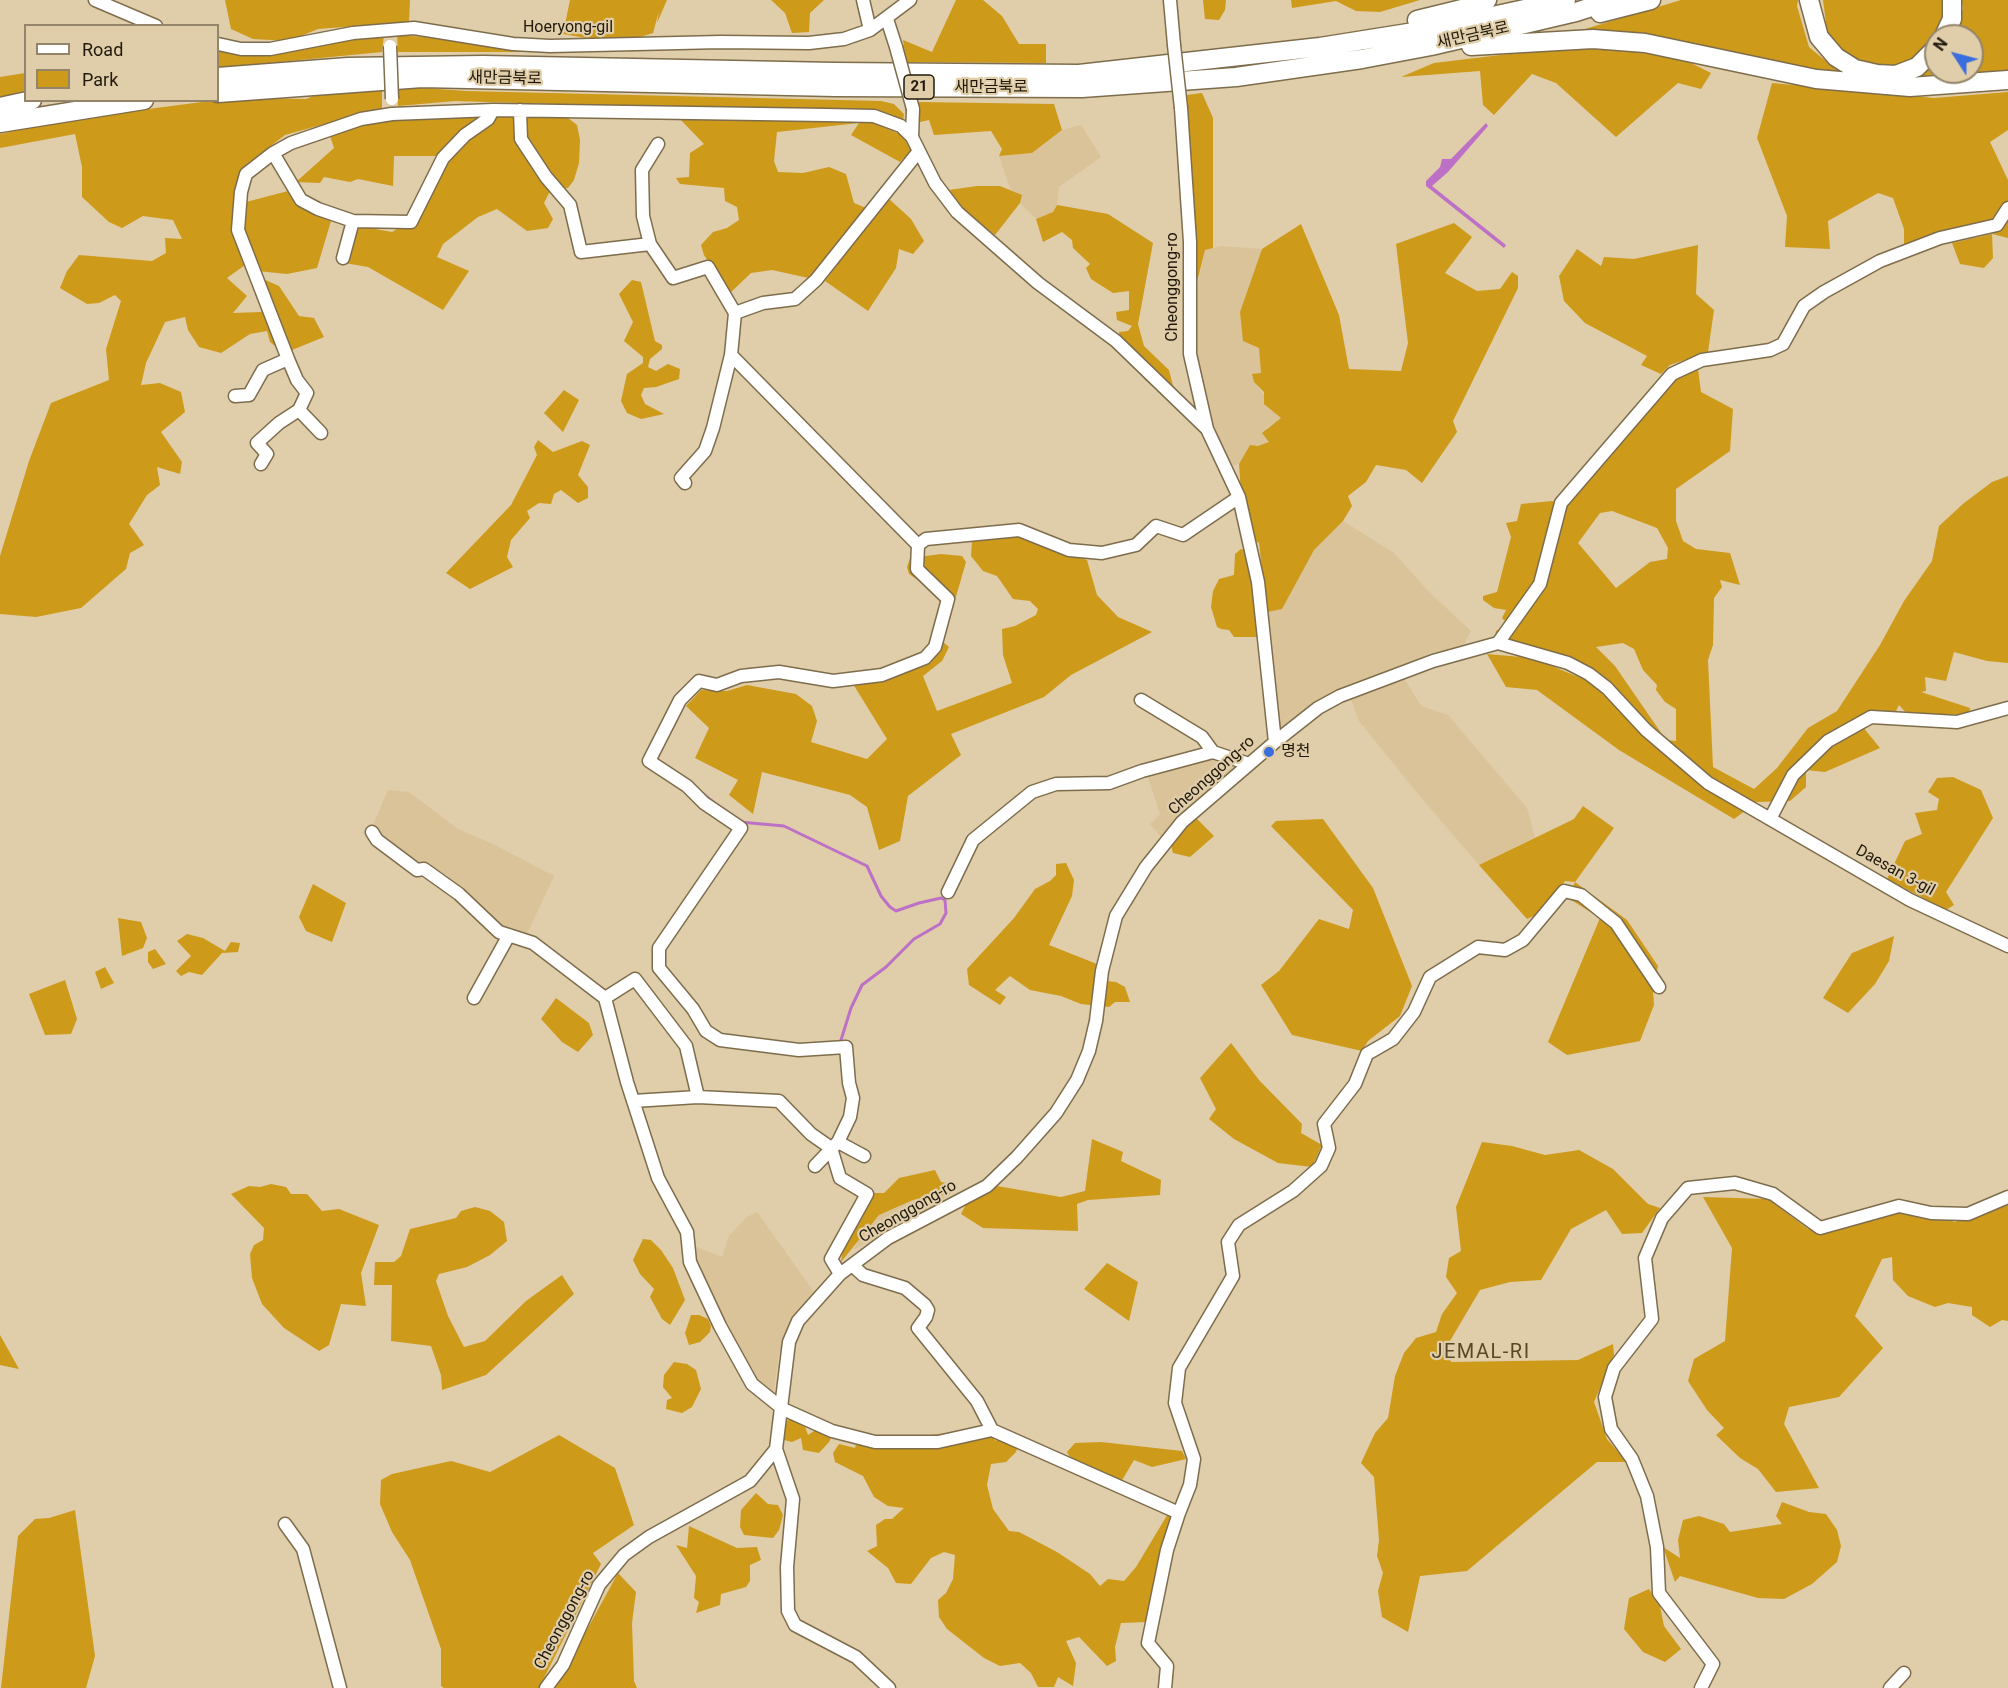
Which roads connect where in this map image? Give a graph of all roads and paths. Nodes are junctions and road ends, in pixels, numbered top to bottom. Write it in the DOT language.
graph roads {
  1 [pos="95,0"];
  2 [pos="863,0"];
  3 [pos="910,0"];
  4 [pos="1170,0"];
  5 [pos="1496,0"];
  6 [pos="1566,0"];
  7 [pos="1613,0"];
  8 [pos="1651,0"];
  9 [pos="1809,0"];
  10 [pos="1952,0"];
  11 [pos="1481,3"];
  12 [pos="887,19"];
  13 [pos="151,24"];
  14 [pos="1950,24"];
  15 [pos="390,29"];
  16 [pos="870,30"];
  17 [pos="1380,36"];
  18 [pos="219,44"];
  19 [pos="1449,48"];
  20 [pos="1362,59"];
  21 [pos="1924,60"];
  22 [pos="219,77"];
  23 [pos="2008,80"];
  24 [pos="219,93"];
  25 [pos="24,102"];
  26 [pos="131,102"];
  27 [pos="0,107"];
  28 [pos="493,110"];
  29 [pos="520,111"];
  30 [pos="392,114"];
  31 [pos="0,123"];
  32 [pos="912,137"];
  33 [pos="658,144"];
  34 [pos="919,151"];
  35 [pos="273,153"];
  36 [pos="2008,208"];
  37 [pos="353,221"];
  38 [pos="650,244"];
  39 [pos="343,258"];
  40 [pos="735,313"];
  41 [pos="730,355"];
  42 [pos="288,359"];
  43 [pos="235,396"];
  44 [pos="299,410"];
  45 [pos="1207,429"];
  46 [pos="321,433"];
  47 [pos="261,464"];
  48 [pos="685,483"];
  49 [pos="1239,497"];
  50 [pos="918,545"];
  51 [pos="1498,644"];
  52 [pos="1141,700"];
  53 [pos="2008,708"];
  54 [pos="1275,742"];
  55 [pos="1213,752"];
  56 [pos="1248,764"];
  57 [pos="1770,819"];
  58 [pos="372,832"];
  59 [pos="948,892"];
  60 [pos="509,934"];
  61 [pos="2008,946"];
  62 [pos="1659,987"];
  63 [pos="474,998"];
  64 [pos="605,998"];
  65 [pos="698,1097"];
  66 [pos="633,1101"];
  67 [pos="835,1145"];
  68 [pos="864,1156"];
  69 [pos="815,1166"];
  70 [pos="2008,1197"];
  71 [pos="852,1265"];
  72 [pos="840,1274"];
  73 [pos="783,1409"];
  74 [pos="992,1430"];
  75 [pos="776,1449"];
  76 [pos="1179,1513"];
  77 [pos="285,1524"];
  78 [pos="1904,1673"];
  79 [pos="340,1688"];
  80 [pos="546,1688"];
  81 [pos="889,1688"];
  82 [pos="1165,1688"];
  83 [pos="1701,1688"];
  84 [pos="1890,1688"];
  1 -- 13 [label="street"];
  2 -- 16 [label="street"];
  3 -- 12 [label="street, Hoeryong-gil"];
  4 -- 45 [label="street, Cheonggong-ro, bridge"];
  5 -- 11 [label="highway"];
  6 -- 17 [label="highway, 새만금북로 / 21"];
  7 -- 20 [label="highway, 새만금북로 / 21"];
  8 -- 19 [label="highway"];
  9 -- 21 [label="highway"];
  10 -- 14 [label="highway"];
  11 -- 17 [label="highway"];
  12 -- 16 [label="street, Hoeryong-gil"];
  12 -- 32 [label="street, bridge"];
  15 -- 16 [label="street, Hoeryong-gil"];
  15 -- 18 [label="street, Hoeryong-gil"];
  15 -- 30 [label="street, bridge"];
  17 -- 22 [label="highway, 새만금북로 / 21"];
  19 -- 20 [label="highway"];
  19 -- 23 [label="highway"];
  20 -- 24 [label="highway, 새만금북로 / 21"];
  25 -- 27 [label="highway"];
  26 -- 31 [label="highway"];
  28 -- 29 [label="street"];
  28 -- 30 [label="street"];
  28 -- 37 [label="street"];
  29 -- 32 [label="street"];
  29 -- 38 [label="street"];
  30 -- 35 [label="street"];
  32 -- 34 [label="street"];
  33 -- 38 [label="street"];
  34 -- 40 [label="street"];
  34 -- 45 [label="street"];
  35 -- 37 [label="street"];
  35 -- 42 [label="street"];
  36 -- 51 [label="street"];
  37 -- 39 [label="street"];
  38 -- 40 [label="street"];
  40 -- 41 [label="street"];
  41 -- 48 [label="street"];
  41 -- 50 [label="street"];
  42 -- 43 [label="street"];
  42 -- 44 [label="street"];
  44 -- 46 [label="street"];
  44 -- 47 [label="street"];
  45 -- 49 [label="street, Cheonggong-ro"];
  49 -- 50 [label="street"];
  49 -- 54 [label="street, Cheonggong-ro"];
  50 -- 67 [label="street"];
  51 -- 54 [label="street, Cheonggong-ro"];
  51 -- 57 [label="street, Daesan 3-gil"];
  52 -- 55 [label="street"];
  53 -- 57 [label="street"];
  54 -- 56 [label="street, Cheonggong-ro"];
  55 -- 56 [label="street"];
  55 -- 59 [label="street"];
  56 -- 71 [label="street, Cheonggong-ro"];
  57 -- 61 [label="street, Daesan 3-gil"];
  58 -- 60 [label="street"];
  60 -- 63 [label="street"];
  60 -- 64 [label="street"];
  62 -- 76 [label="street"];
  64 -- 65 [label="street"];
  64 -- 66 [label="street"];
  65 -- 66 [label="street"];
  65 -- 67 [label="street"];
  66 -- 73 [label="street"];
  67 -- 68 [label="street"];
  67 -- 69 [label="street"];
  67 -- 72 [label="street"];
  70 -- 83 [label="street"];
  71 -- 72 [label="street, Cheonggong-ro"];
  71 -- 74 [label="street"];
  72 -- 73 [label="street, Cheonggong-ro"];
  73 -- 74 [label="street"];
  73 -- 75 [label="street, Cheonggong-ro"];
  74 -- 76 [label="street"];
  75 -- 80 [label="street, Cheonggong-ro"];
  75 -- 81 [label="street"];
  76 -- 82 [label="street"];
  77 -- 79 [label="street"];
  78 -- 84 [label="street"];
}
